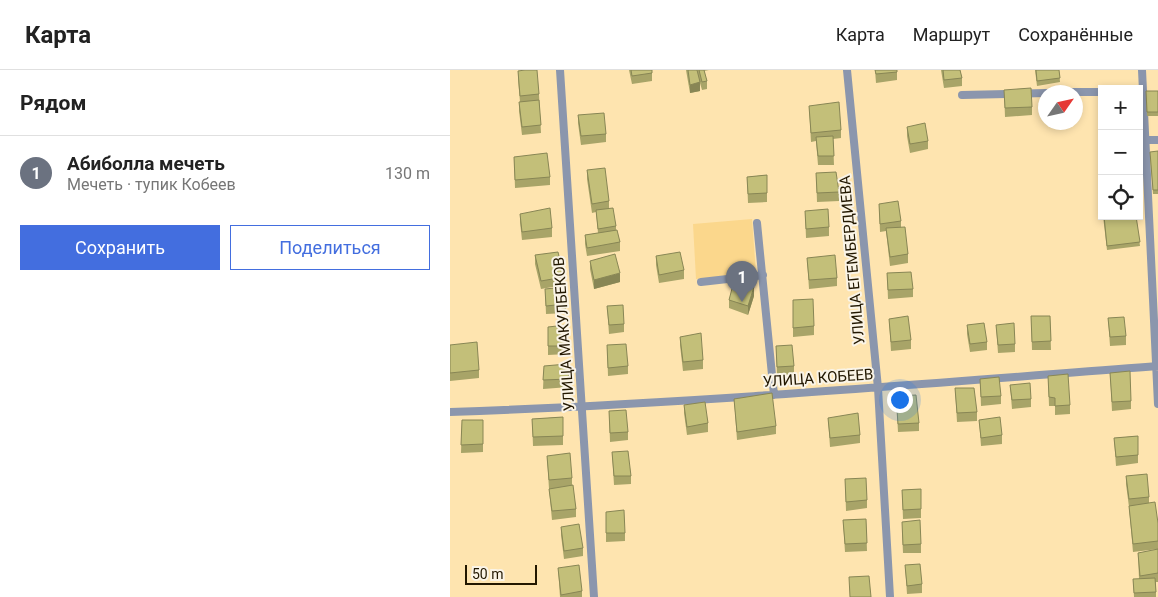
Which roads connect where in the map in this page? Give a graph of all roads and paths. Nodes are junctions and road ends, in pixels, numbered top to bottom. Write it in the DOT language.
graph roads {
  1 [pos="560,70"];
  2 [pos="847,70"];
  3 [pos="1142,70"];
  4 [pos="1141,85"];
  5 [pos="1083,92"];
  6 [pos="1098,92"];
  7 [pos="1038,93"];
  8 [pos="962,95"];
  9 [pos="1143,111"];
  10 [pos="1146,140"];
  11 [pos="1158,140"];
  12 [pos="757,223"];
  13 [pos="763,276"];
  14 [pos="701,282"];
  15 [pos="1156,366"];
  16 [pos="878,388"];
  17 [pos="774,395"];
  18 [pos="1158,404"];
  19 [pos="583,408"];
  20 [pos="450,412"];
  21 [pos="594,597"];
  22 [pos="890,597"];
  1 -- 19 [label="street, УЛИЦА МАКУЛБЕКОВ"];
  2 -- 16 [label="street, УЛИЦА ЕГЕМБЕРДИЕВА"];
  3 -- 4 [label="street"];
  5 -- 6 [label="street"];
  7 -- 8 [label="street"];
  9 -- 10 [label="street"];
  10 -- 11 [label="street"];
  10 -- 15 [label="street"];
  12 -- 13 [label="street"];
  13 -- 14 [label="street"];
  13 -- 17 [label="street"];
  15 -- 16 [label="street, УЛИЦА КОБЕЕВ"];
  15 -- 18 [label="street"];
  16 -- 17 [label="street, УЛИЦА КОБЕЕВ"];
  16 -- 22 [label="street, УЛИЦА ЕГЕМБЕРДИЕВА"];
  17 -- 19 [label="street, УЛИЦА КОБЕЕВ"];
  19 -- 20 [label="street, УЛИЦА КОБЕЕВ"];
  19 -- 21 [label="street, УЛИЦА МАКУЛБЕКОВ"];
}
